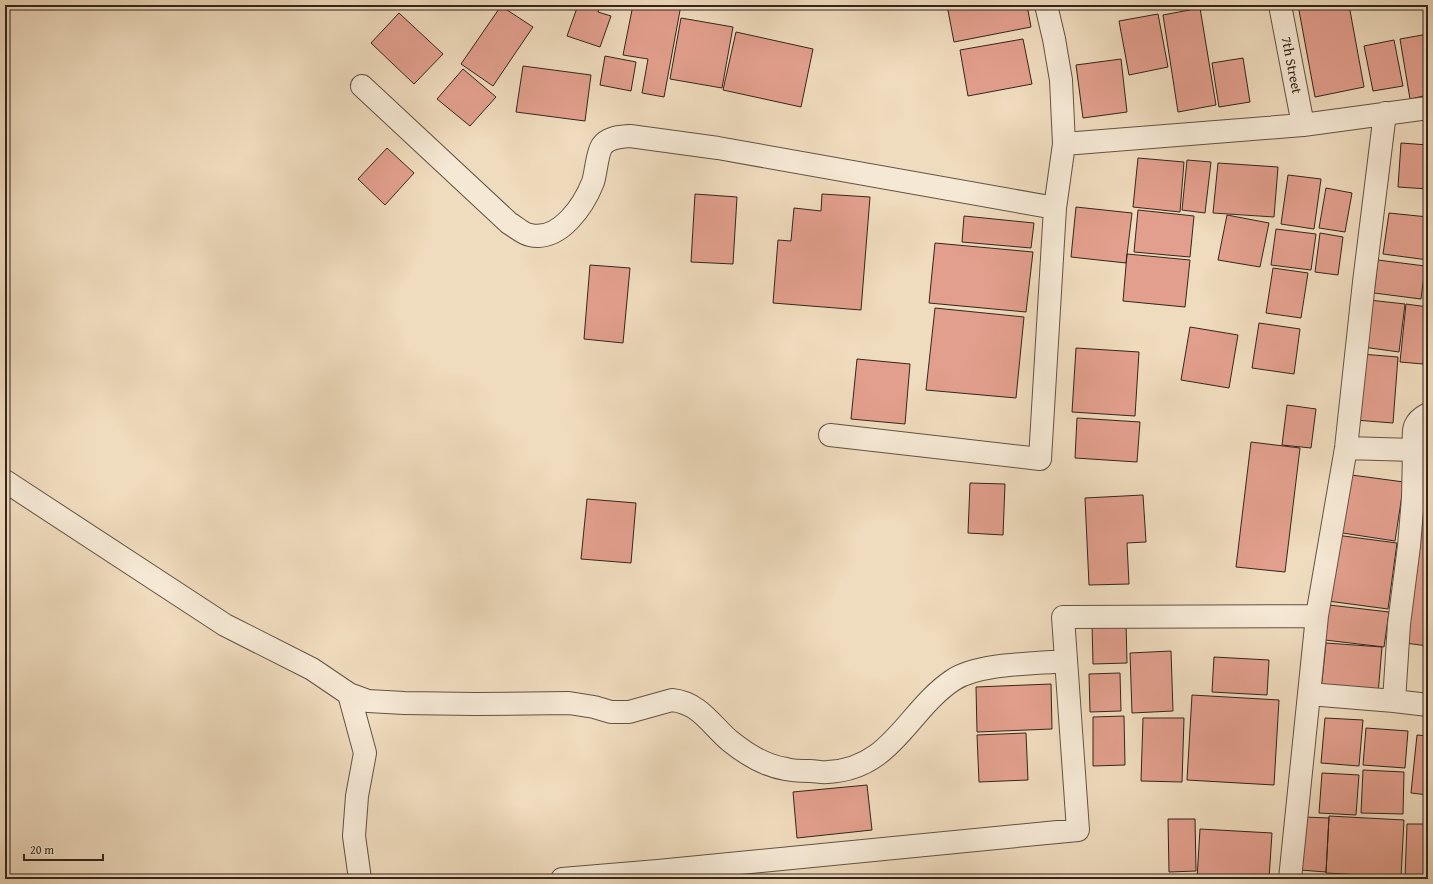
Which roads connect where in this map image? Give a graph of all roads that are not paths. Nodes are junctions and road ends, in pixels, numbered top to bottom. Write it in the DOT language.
graph roads {
  1 [pos="1046,5"];
  2 [pos="1280,5"];
  3 [pos="362,86"];
  4 [pos="1428,108"];
  5 [pos="1385,113"];
  6 [pos="1303,125"];
  7 [pos="1064,144"];
  8 [pos="1055,208"];
  9 [pos="1428,414"];
  10 [pos="830,435"];
  11 [pos="1346,448"];
  12 [pos="1414,450"];
  13 [pos="5,481"];
  14 [pos="1317,616"];
  15 [pos="1066,661"];
  16 [pos="349,694"];
  17 [pos="1309,694"];
  18 [pos="1394,701"];
  19 [pos="1428,705"];
  20 [pos="360,879"];
  21 [pos="562,879"];
  22 [pos="1290,879"];
  1 -- 7 [label="street"];
  2 -- 6 [label="street, 7th Street"];
  3 -- 8 [label="street"];
  4 -- 5 [label="street"];
  5 -- 6 [label="street"];
  5 -- 11 [label="street"];
  6 -- 7 [label="street"];
  7 -- 8 [label="street"];
  8 -- 10 [label="street"];
  9 -- 12 [label="street"];
  11 -- 12 [label="street"];
  11 -- 14 [label="street"];
  12 -- 18 [label="street"];
  13 -- 16 [label="street"];
  14 -- 15 [label="street"];
  14 -- 17 [label="street"];
  15 -- 16 [label="street"];
  15 -- 21 [label="street"];
  16 -- 20 [label="street"];
  17 -- 18 [label="street"];
  17 -- 22 [label="street"];
  18 -- 19 [label="street"];
}
